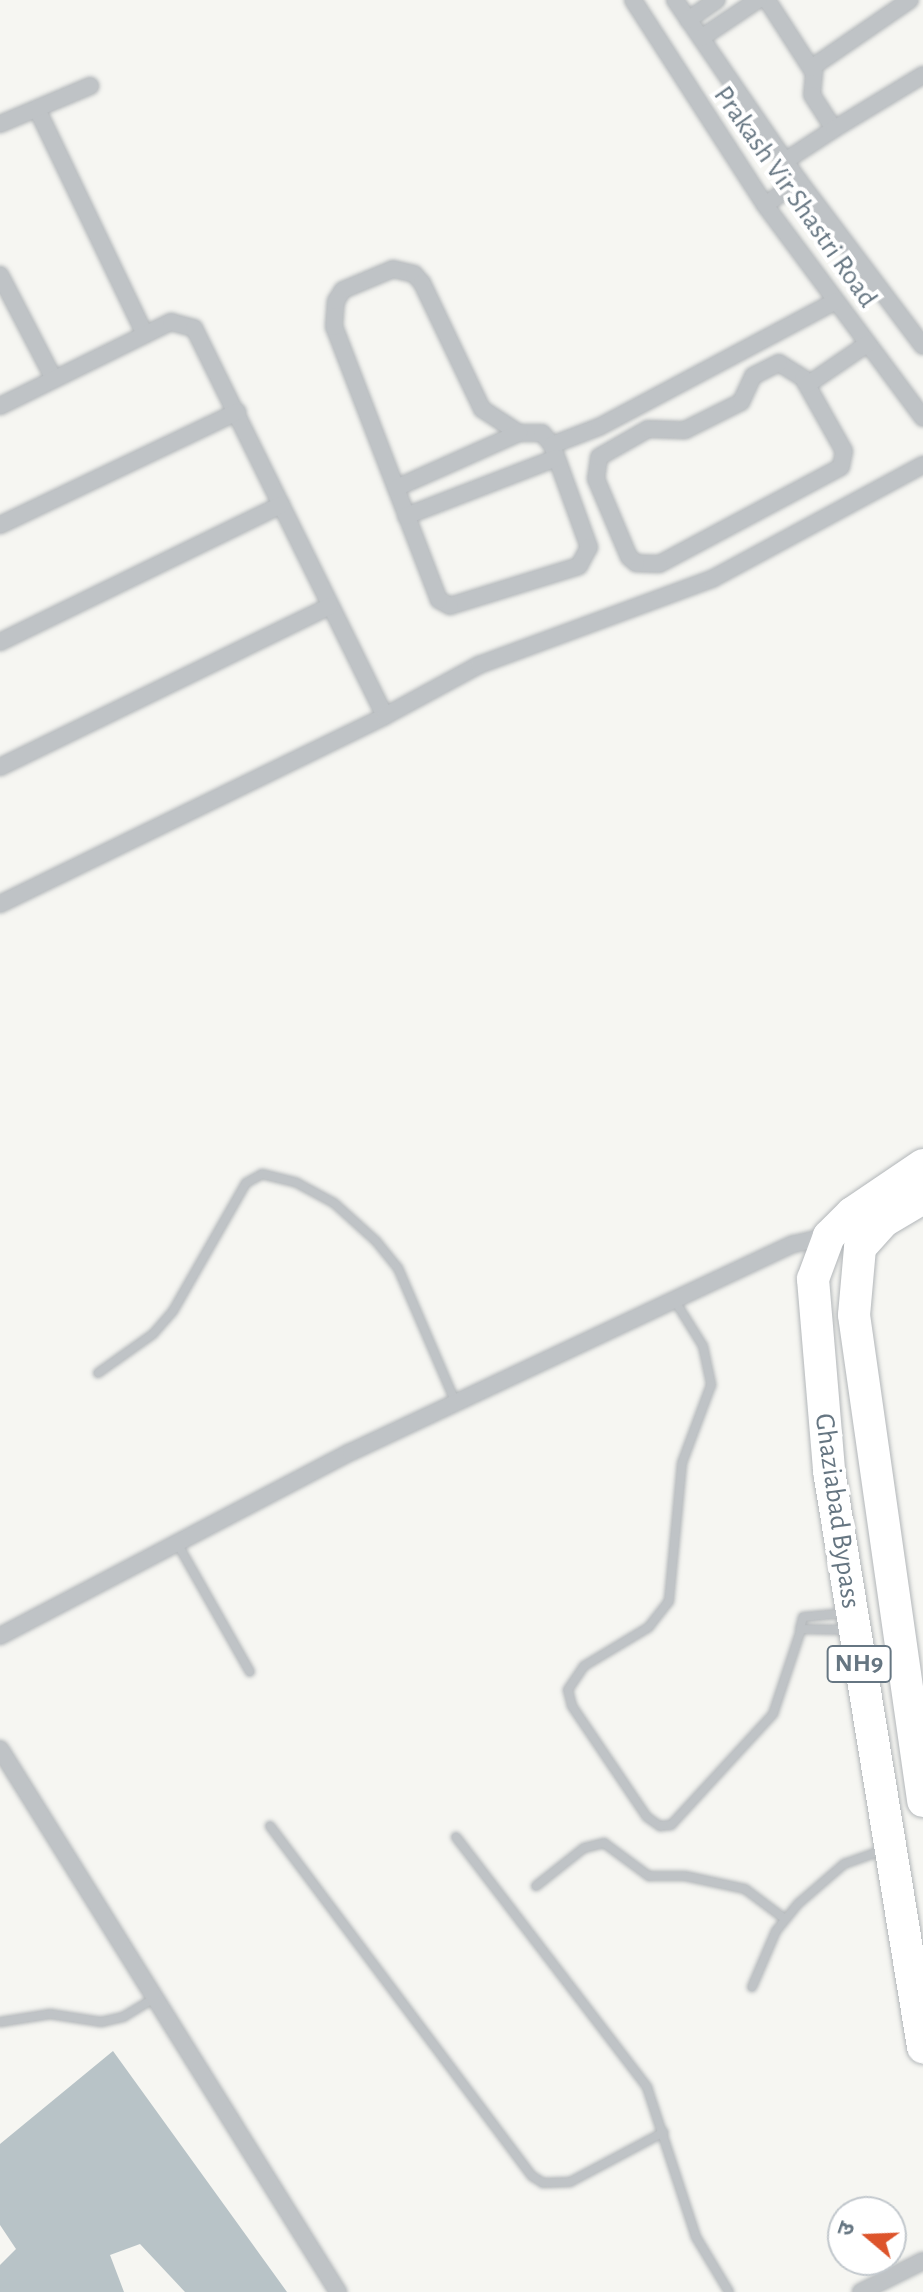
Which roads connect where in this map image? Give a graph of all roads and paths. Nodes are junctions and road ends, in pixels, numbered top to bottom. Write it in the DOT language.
graph roads {
  1 [pos="633,0"];
  2 [pos="675,0"];
  3 [pos="717,0"];
  4 [pos="758,0"];
  5 [pos="767,0"];
  6 [pos="910,0"];
  7 [pos="688,20"];
  8 [pos="701,38"];
  9 [pos="811,68"];
  10 [pos="923,75"];
  11 [pos="90,86"];
  12 [pos="37,109"];
  13 [pos="0,124"];
  14 [pos="834,129"];
  15 [pos="785,161"];
  16 [pos="799,181"];
  17 [pos="765,205"];
  18 [pos="0,275"];
  19 [pos="836,301"];
  20 [pos="145,334"];
  21 [pos="867,344"];
  22 [pos="923,346"];
  23 [pos="54,379"];
  24 [pos="807,385"];
  25 [pos="0,406"];
  26 [pos="237,412"];
  27 [pos="923,418"];
  28 [pos="519,433"];
  29 [pos="554,451"];
  30 [pos="923,465"];
  31 [pos="396,488"];
  32 [pos="281,505"];
  33 [pos="406,516"];
  34 [pos="0,525"];
  35 [pos="330,606"];
  36 [pos="0,642"];
  37 [pos="385,716"];
  38 [pos="0,767"];
  39 [pos="0,904"];
  40 [pos="923,1165"];
  41 [pos="923,1198"];
  42 [pos="829,1236"];
  43 [pos="674,1300"];
  44 [pos="98,1373"];
  45 [pos="456,1403"];
  46 [pos="879,1514"];
  47 [pos="837,1520"];
  48 [pos="177,1543"];
  49 [pos="887,1565"];
  50 [pos="845,1572"];
  51 [pos="852,1621"];
  52 [pos="801,1630"];
  53 [pos="0,1636"];
  54 [pos="912,1650"];
  55 [pos="250,1672"];
  56 [pos="0,1749"];
  57 [pos="923,1801"];
  58 [pos="270,1826"];
  59 [pos="456,1837"];
  60 [pos="888,1850"];
  61 [pos="536,1886"];
  62 [pos="785,1919"];
  63 [pos="752,1987"];
  64 [pos="157,1997"];
  65 [pos="0,2022"];
  66 [pos="923,2047"];
  67 [pos="664,2132"];
  68 [pos="923,2261"];
  69 [pos="338,2292"];
  70 [pos="729,2292"];
  71 [pos="861,2292"];
  1 -- 17 [label="street, Prakash Vir Shastri Road"];
  2 -- 7 [label="street, Prakash Vir Shastri Road"];
  3 -- 7 [label="street"];
  4 -- 8 [label="street"];
  5 -- 9 [label="street"];
  6 -- 9 [label="street"];
  7 -- 8 [label="street, Prakash Vir Shastri Road"];
  8 -- 15 [label="street, Prakash Vir Shastri Road"];
  9 -- 14 [label="street"];
  10 -- 14 [label="street"];
  11 -- 12 [label="street"];
  12 -- 13 [label="street"];
  12 -- 20 [label="street"];
  14 -- 15 [label="street"];
  15 -- 16 [label="street, Prakash Vir Shastri Road"];
  16 -- 17 [label="street"];
  16 -- 22 [label="street, Prakash Vir Shastri Road"];
  17 -- 19 [label="street, Prakash Vir Shastri Road"];
  18 -- 23 [label="street"];
  19 -- 21 [label="street, Prakash Vir Shastri Road"];
  19 -- 29 [label="street"];
  20 -- 23 [label="street"];
  20 -- 26 [label="street"];
  21 -- 24 [label="street"];
  21 -- 27 [label="street, Prakash Vir Shastri Road"];
  23 -- 25 [label="street"];
  24 -- 24 [label="street"];
  26 -- 32 [label="street"];
  26 -- 34 [label="street"];
  28 -- 29 [label="street"];
  28 -- 31 [label="street"];
  28 -- 31 [label="street"];
  29 -- 33 [label="street"];
  29 -- 33 [label="street"];
  30 -- 37 [label="street"];
  31 -- 33 [label="street"];
  32 -- 35 [label="street"];
  32 -- 36 [label="street"];
  35 -- 37 [label="street"];
  35 -- 38 [label="street"];
  37 -- 39 [label="street"];
  40 -- 42 [label="highway, Ghaziabad Bypass / NH9"];
  41 -- 46 [label="highway, Ghaziabad Bypass / NH9"];
  42 -- 43 [label="street"];
  42 -- 47 [label="highway, Ghaziabad Bypass / NH9"];
  43 -- 45 [label="street"];
  43 -- 52 [label="lane"];
  44 -- 45 [label="lane"];
  45 -- 48 [label="street"];
  46 -- 47 [label="highway"];
  46 -- 49 [label="highway, Ghaziabad Bypass / NH9"];
  47 -- 50 [label="highway, Ghaziabad Bypass / NH9"];
  48 -- 53 [label="street"];
  48 -- 55 [label="lane"];
  49 -- 50 [label="highway"];
  49 -- 54 [label="highway, Ghaziabad Bypass / NH9"];
  50 -- 51 [label="highway, Ghaziabad Bypass / NH9"];
  51 -- 52 [label="lane"];
  51 -- 52 [label="lane"];
  51 -- 60 [label="highway, Ghaziabad Bypass / NH9"];
  54 -- 57 [label="highway, Ghaziabad Bypass / NH9"];
  56 -- 64 [label="street"];
  58 -- 67 [label="lane"];
  59 -- 67 [label="lane"];
  60 -- 62 [label="lane"];
  60 -- 66 [label="highway, Ghaziabad Bypass / NH9"];
  61 -- 62 [label="lane"];
  62 -- 63 [label="lane"];
  64 -- 65 [label="lane"];
  64 -- 69 [label="street"];
  67 -- 70 [label="lane"];
  68 -- 71 [label="street"];
}
